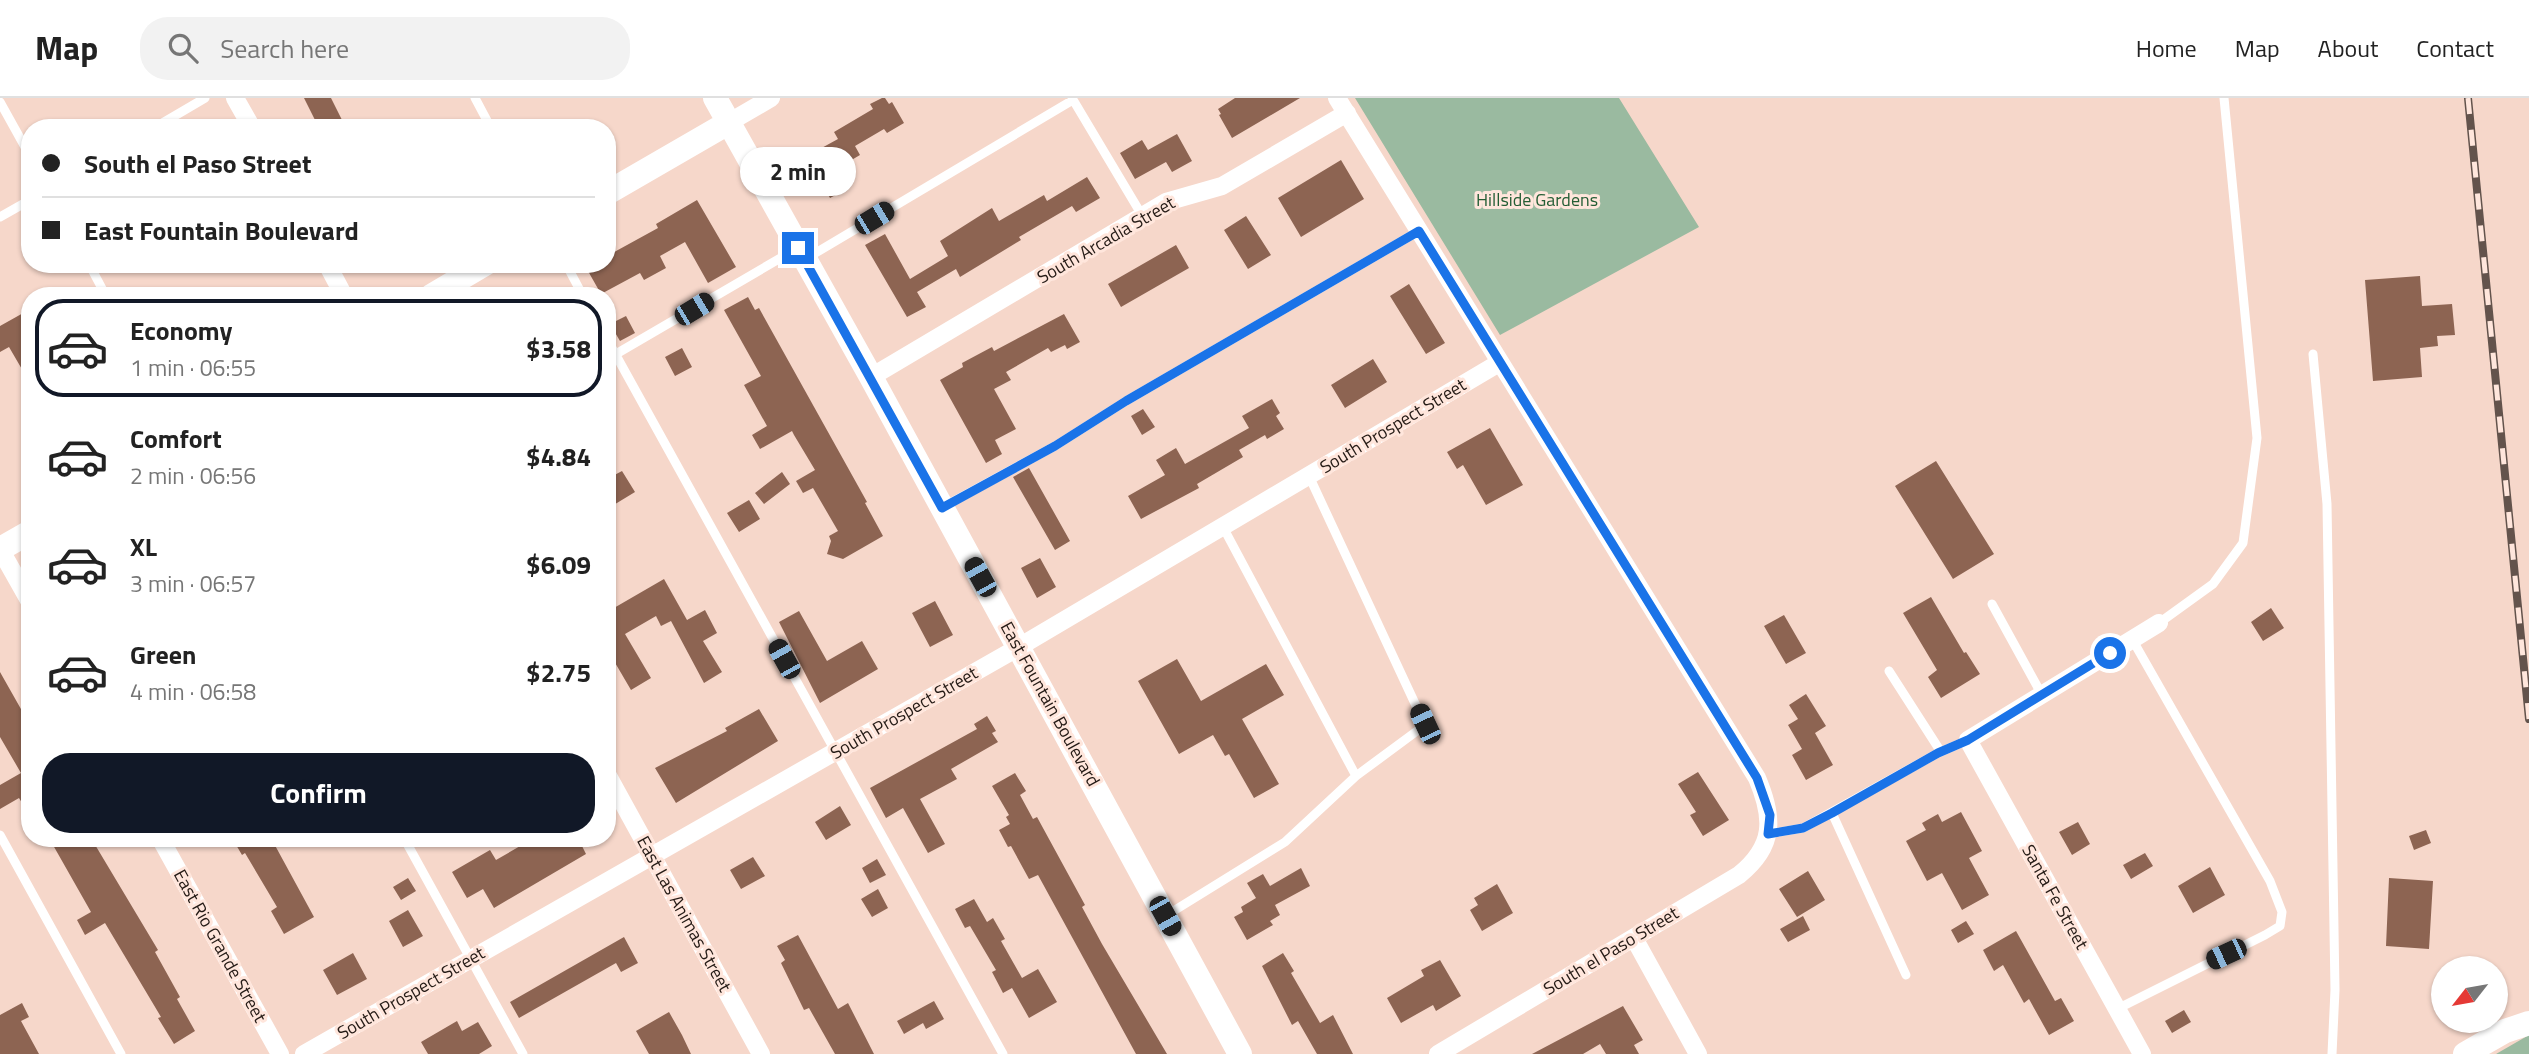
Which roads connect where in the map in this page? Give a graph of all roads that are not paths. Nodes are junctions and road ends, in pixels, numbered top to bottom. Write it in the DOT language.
graph roads {
  1 [pos="205,98"];
  2 [pos="235,98"];
  3 [pos="475,98"];
  4 [pos="715,98"];
  5 [pos="771,98"];
  6 [pos="2224,98"];
  7 [pos="1073,99"];
  8 [pos="0,103"];
  9 [pos="1342,106"];
  10 [pos="169,119"];
  11 [pos="247,119"];
  12 [pos="486,119"];
  13 [pos="729,123"];
  14 [pos="21,140"];
  15 [pos="616,188"];
  16 [pos="21,205"];
  17 [pos="0,217"];
  18 [pos="1143,217"];
  19 [pos="1419,231"];
  20 [pos="801,253"];
  21 [pos="470,273"];
  22 [pos="446,287"];
  23 [pos="616,354"];
  24 [pos="2314,355"];
  25 [pos="1499,363"];
  26 [pos="870,377"];
  27 [pos="1309,476"];
  28 [pos="942,508"];
  29 [pos="1223,527"];
  30 [pos="21,537"];
  31 [pos="0,549"];
  32 [pos="21,587"];
  33 [pos="1992,604"];
  34 [pos="2159,623"];
  35 [pos="2132,639"];
  36 [pos="1019,647"];
  37 [pos="1889,671"];
  38 [pos="2042,695"];
  39 [pos="1968,740"];
  40 [pos="836,752"];
  41 [pos="1941,752"];
  42 [pos="1356,776"];
  43 [pos="616,790"];
  44 [pos="1832,813"];
  45 [pos="1768,834"];
  46 [pos="0,835"];
  47 [pos="165,847"];
  48 [pos="409,847"];
  49 [pos="652,856"];
  50 [pos="1165,916"];
  51 [pos="1634,938"];
  52 [pos="470,959"];
  53 [pos="1906,975"];
  54 [pos="2117,1009"];
  55 [pos="2529,1023"];
  56 [pos="2474,1052"];
  57 [pos="121,1054"];
  58 [pos="280,1054"];
  59 [pos="304,1054"];
  60 [pos="523,1054"];
  61 [pos="761,1054"];
  62 [pos="1003,1054"];
  63 [pos="1240,1054"];
  64 [pos="1438,1054"];
  65 [pos="1698,1054"];
  66 [pos="2142,1054"];
  67 [pos="2332,1054"];
  1 -- 10 [label="lane"];
  2 -- 11 [label="street"];
  3 -- 12 [label="lane"];
  4 -- 13 [label="main road, East Fountain Boulevard"];
  5 -- 13 [label="street"];
  6 -- 34 [label="lane"];
  7 -- 18 [label="lane"];
  7 -- 20 [label="lane"];
  8 -- 14 [label="lane"];
  9 -- 18 [label="street, South Arcadia Street"];
  9 -- 19 [label="street"];
  13 -- 15 [label="main road"];
  13 -- 20 [label="main road, East Fountain Boulevard"];
  16 -- 17 [label="lane"];
  18 -- 26 [label="street, South Arcadia Street"];
  19 -- 25 [label="street"];
  19 -- 28 [label="lane"];
  20 -- 23 [label="lane"];
  20 -- 26 [label="main road, East Fountain Boulevard"];
  21 -- 22 [label="main road"];
  23 -- 40 [label="lane"];
  24 -- 67 [label="lane"];
  25 -- 27 [label="street, South Prospect Street"];
  25 -- 45 [label="street"];
  26 -- 28 [label="main road, East Fountain Boulevard"];
  27 -- 29 [label="street, South Prospect Street"];
  27 -- 42 [label="lane"];
  28 -- 36 [label="main road, East Fountain Boulevard"];
  29 -- 36 [label="street, South Prospect Street"];
  29 -- 42 [label="lane"];
  30 -- 31 [label="main road"];
  31 -- 32 [label="street"];
  33 -- 38 [label="lane"];
  34 -- 35 [label="street"];
  35 -- 38 [label="street"];
  35 -- 54 [label="lane"];
  36 -- 40 [label="street, South Prospect Street"];
  36 -- 50 [label="main road, East Fountain Boulevard"];
  37 -- 41 [label="lane"];
  38 -- 39 [label="street"];
  39 -- 41 [label="lane"];
  39 -- 54 [label="street, Santa Fe Street"];
  40 -- 49 [label="street, South Prospect Street"];
  40 -- 62 [label="lane"];
  41 -- 44 [label="lane"];
  42 -- 50 [label="lane"];
  43 -- 49 [label="street, East Las Animas Street"];
  44 -- 45 [label="lane"];
  44 -- 53 [label="lane"];
  45 -- 51 [label="street, South el Paso Street"];
  46 -- 57 [label="lane"];
  47 -- 58 [label="street, East Rio Grande Street"];
  48 -- 52 [label="lane"];
  49 -- 52 [label="street, South Prospect Street"];
  49 -- 61 [label="street, East Las Animas Street"];
  50 -- 63 [label="main road, East Fountain Boulevard"];
  51 -- 64 [label="street, South el Paso Street"];
  51 -- 65 [label="street"];
  52 -- 59 [label="street, South Prospect Street"];
  52 -- 60 [label="lane"];
  54 -- 66 [label="street, Santa Fe Street"];
  55 -- 56 [label="main road"];
}
